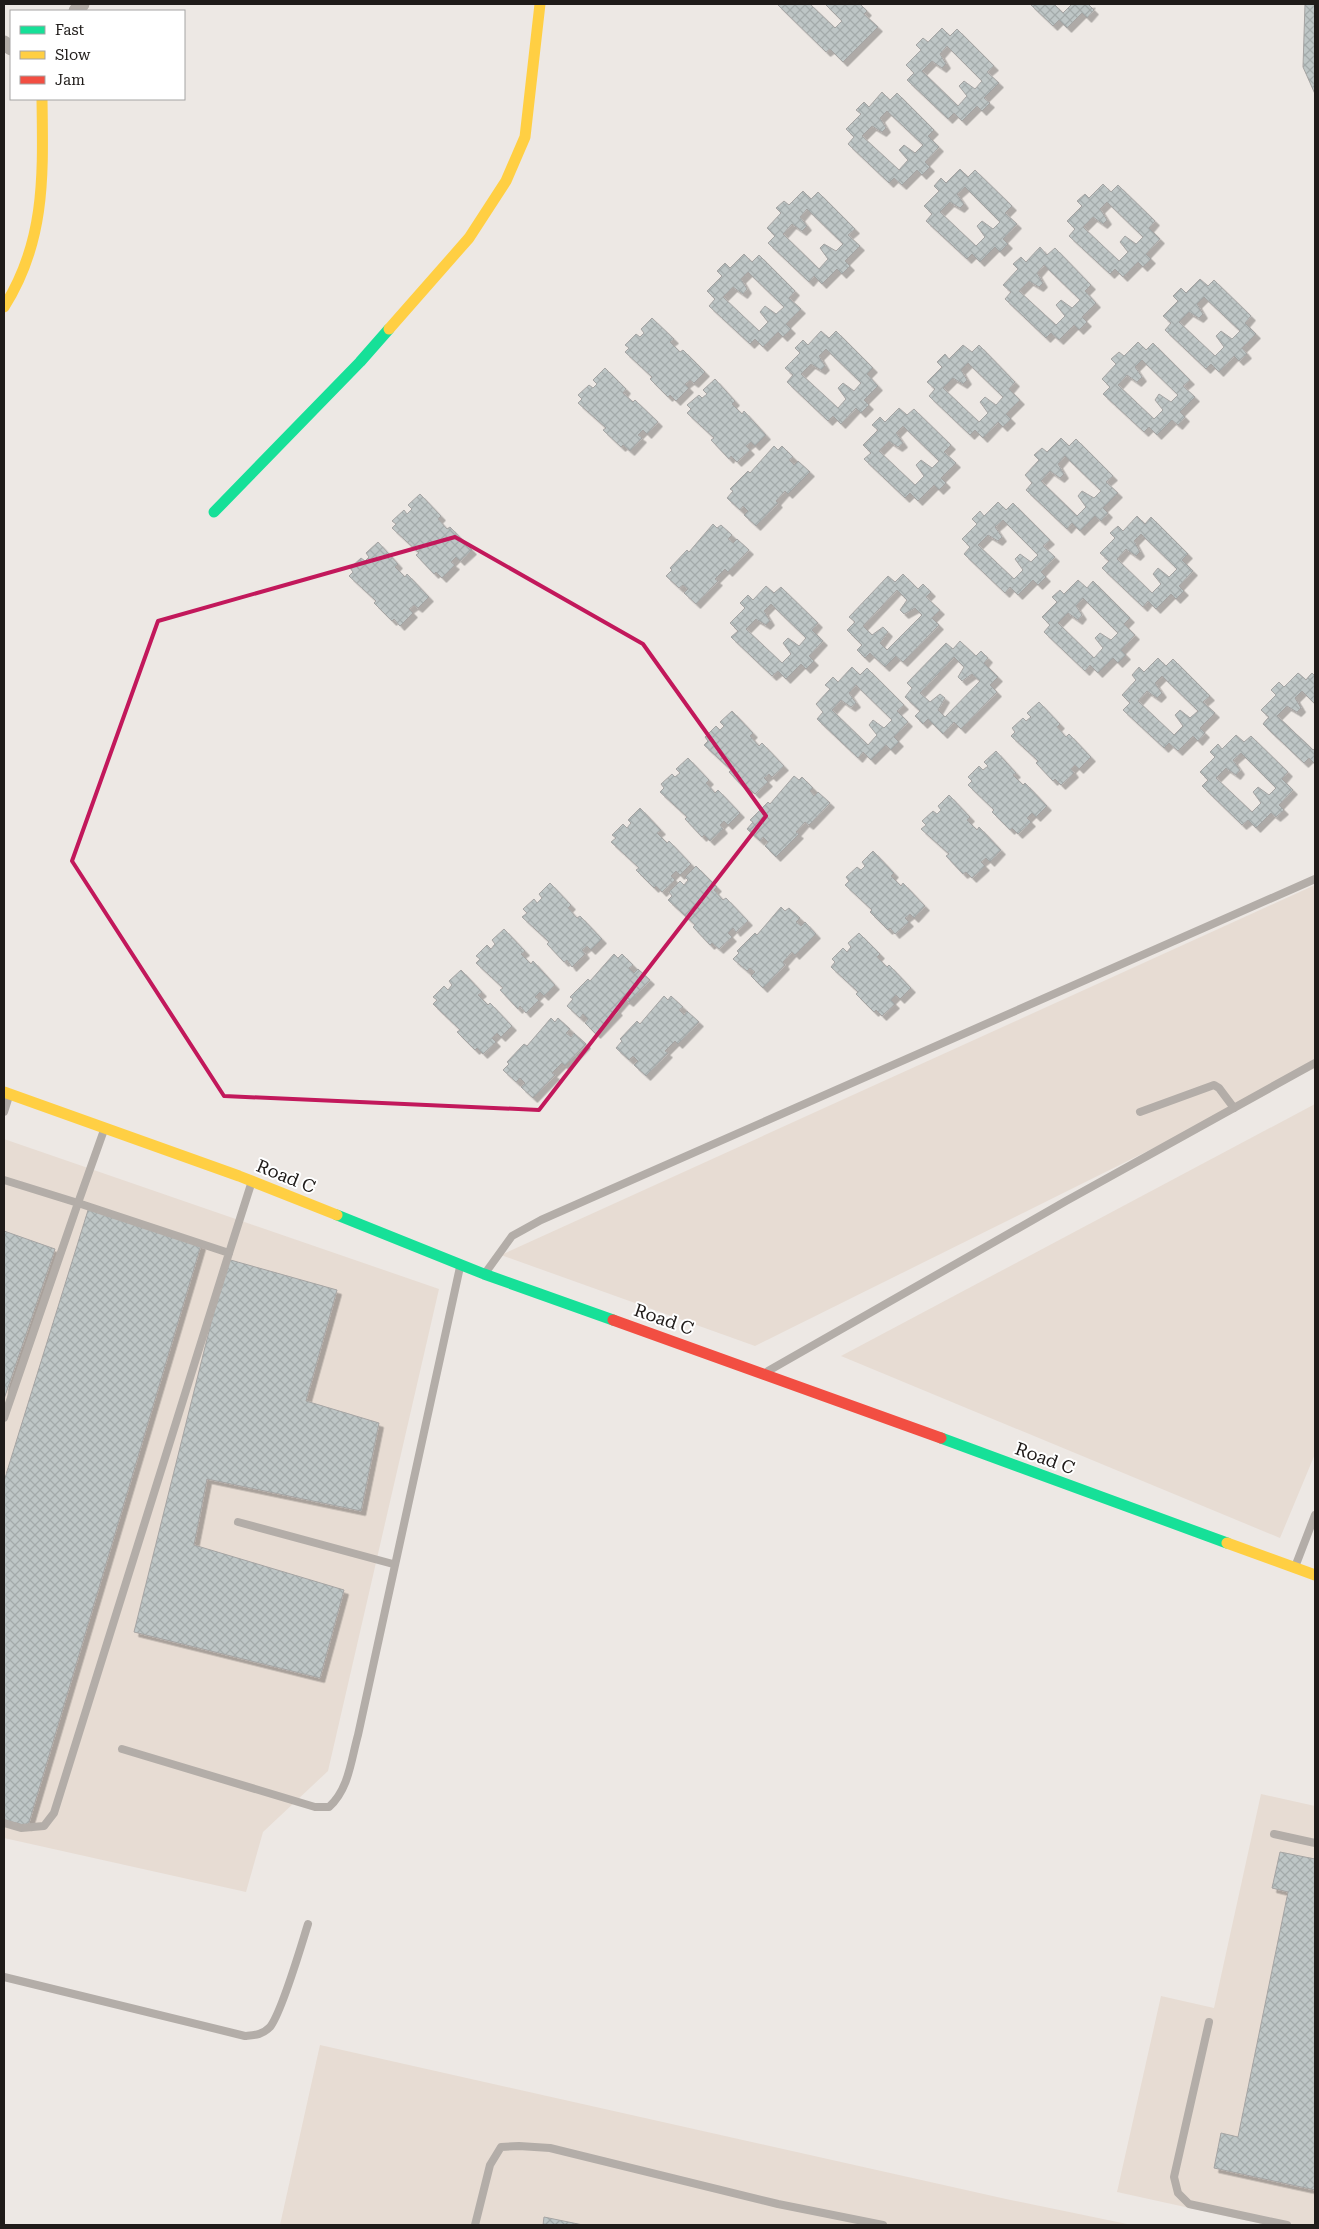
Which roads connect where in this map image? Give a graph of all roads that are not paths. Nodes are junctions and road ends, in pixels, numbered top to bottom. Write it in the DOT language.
graph roads {
  1 [pos="540,4"];
  2 [pos="42,100"];
  3 [pos="4,307"];
  4 [pos="214,512"];
  5 [pos="1315,878"];
  6 [pos="1315,1063"];
  7 [pos="7,1093"];
  8 [pos="1234,1108"];
  9 [pos="4,1112"];
  10 [pos="1140,1112"];
  11 [pos="105,1127"];
  12 [pos="4,1180"];
  13 [pos="252,1181"];
  14 [pos="78,1203"];
  15 [pos="229,1253"];
  16 [pos="461,1265"];
  17 [pos="484,1274"];
  18 [pos="764,1373"];
  19 [pos="4,1418"];
  20 [pos="1315,1515"];
  21 [pos="238,1522"];
  22 [pos="394,1564"];
  23 [pos="1295,1568"];
  24 [pos="1315,1575"];
  25 [pos="122,1749"];
  26 [pos="4,1823"];
  27 [pos="1274,1834"];
  28 [pos="1315,1843"];
  29 [pos="308,1924"];
  30 [pos="4,1977"];
  31 [pos="1209,2022"];
  32 [pos="475,2225"];
  33 [pos="883,2225"];
  34 [pos="1287,2225"];
  1 -- 4 [label="street"];
  2 -- 3 [label="street"];
  5 -- 17 [label="lane"];
  6 -- 8 [label="lane"];
  7 -- 9 [label="lane"];
  7 -- 11 [label="street, Road C"];
  8 -- 10 [label="lane"];
  8 -- 18 [label="lane"];
  11 -- 13 [label="street, Road C"];
  11 -- 14 [label="lane"];
  12 -- 14 [label="lane"];
  13 -- 15 [label="lane"];
  13 -- 16 [label="street, Road C"];
  14 -- 15 [label="lane"];
  14 -- 19 [label="lane"];
  15 -- 26 [label="lane"];
  16 -- 17 [label="street, Road C"];
  16 -- 22 [label="lane"];
  17 -- 18 [label="street, Road C"];
  18 -- 23 [label="street, Road C"];
  20 -- 23 [label="lane"];
  21 -- 22 [label="lane"];
  22 -- 25 [label="lane"];
  23 -- 24 [label="street, Road C"];
  27 -- 28 [label="lane"];
  29 -- 30 [label="lane"];
  31 -- 34 [label="lane"];
  32 -- 33 [label="lane"];
}
